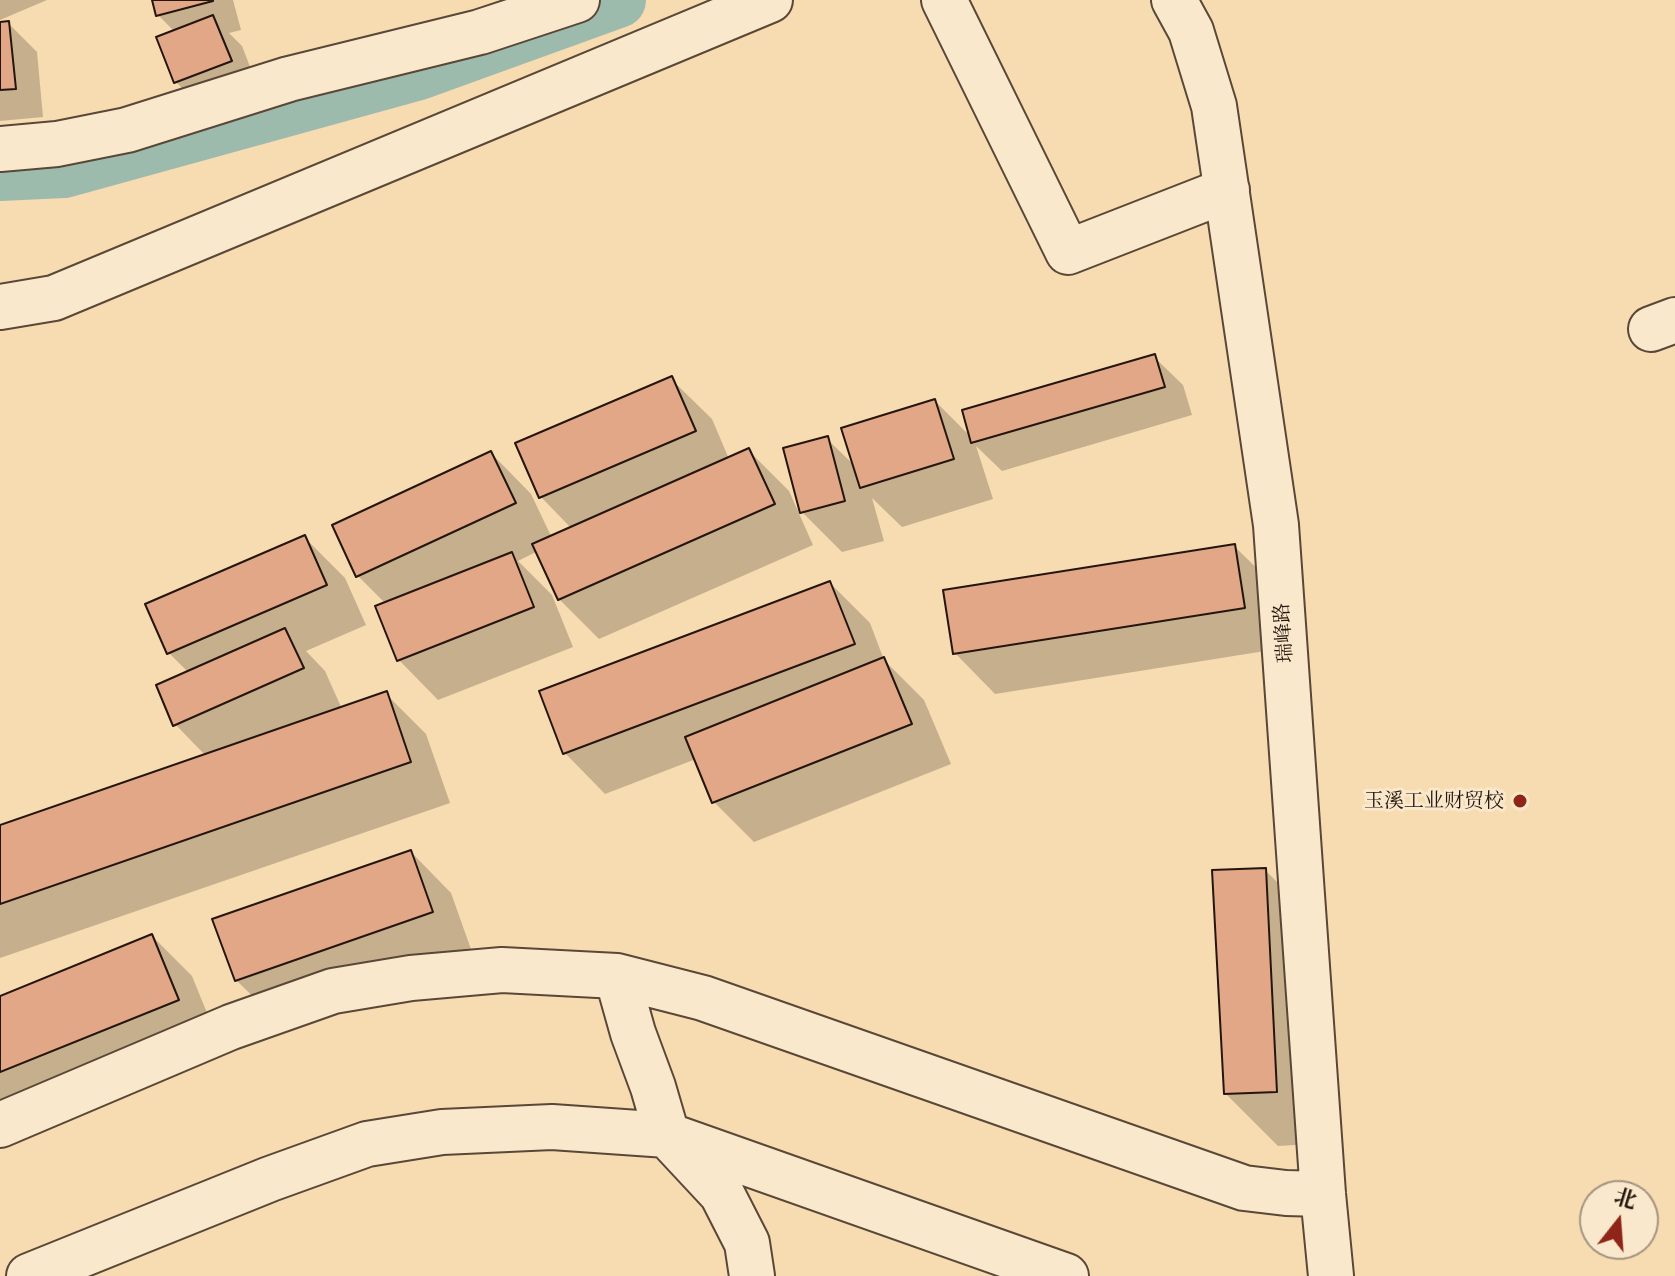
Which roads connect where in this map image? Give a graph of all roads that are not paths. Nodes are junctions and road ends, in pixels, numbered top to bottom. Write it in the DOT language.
graph roads {
  1 [pos="577,0"];
  2 [pos="770,0"];
  3 [pos="944,0"];
  4 [pos="1174,0"];
  5 [pos="0,149"];
  6 [pos="1227,190"];
  7 [pos="0,307"];
  8 [pos="617,976"];
  9 [pos="0,1125"];
  10 [pos="667,1135"];
  11 [pos="1323,1194"];
  12 [pos="29,1276"];
  13 [pos="752,1276"];
  14 [pos="1066,1276"];
  15 [pos="1331,1276"];
  1 -- 5 [label="street"];
  2 -- 7 [label="street"];
  3 -- 6 [label="street"];
  4 -- 6 [label="street, 瑞峰路"];
  6 -- 11 [label="street, 瑞峰路"];
  8 -- 9 [label="street"];
  8 -- 10 [label="street"];
  8 -- 11 [label="street"];
  10 -- 12 [label="street"];
  10 -- 13 [label="street"];
  10 -- 14 [label="street"];
  11 -- 15 [label="street, 瑞峰路"];
}
